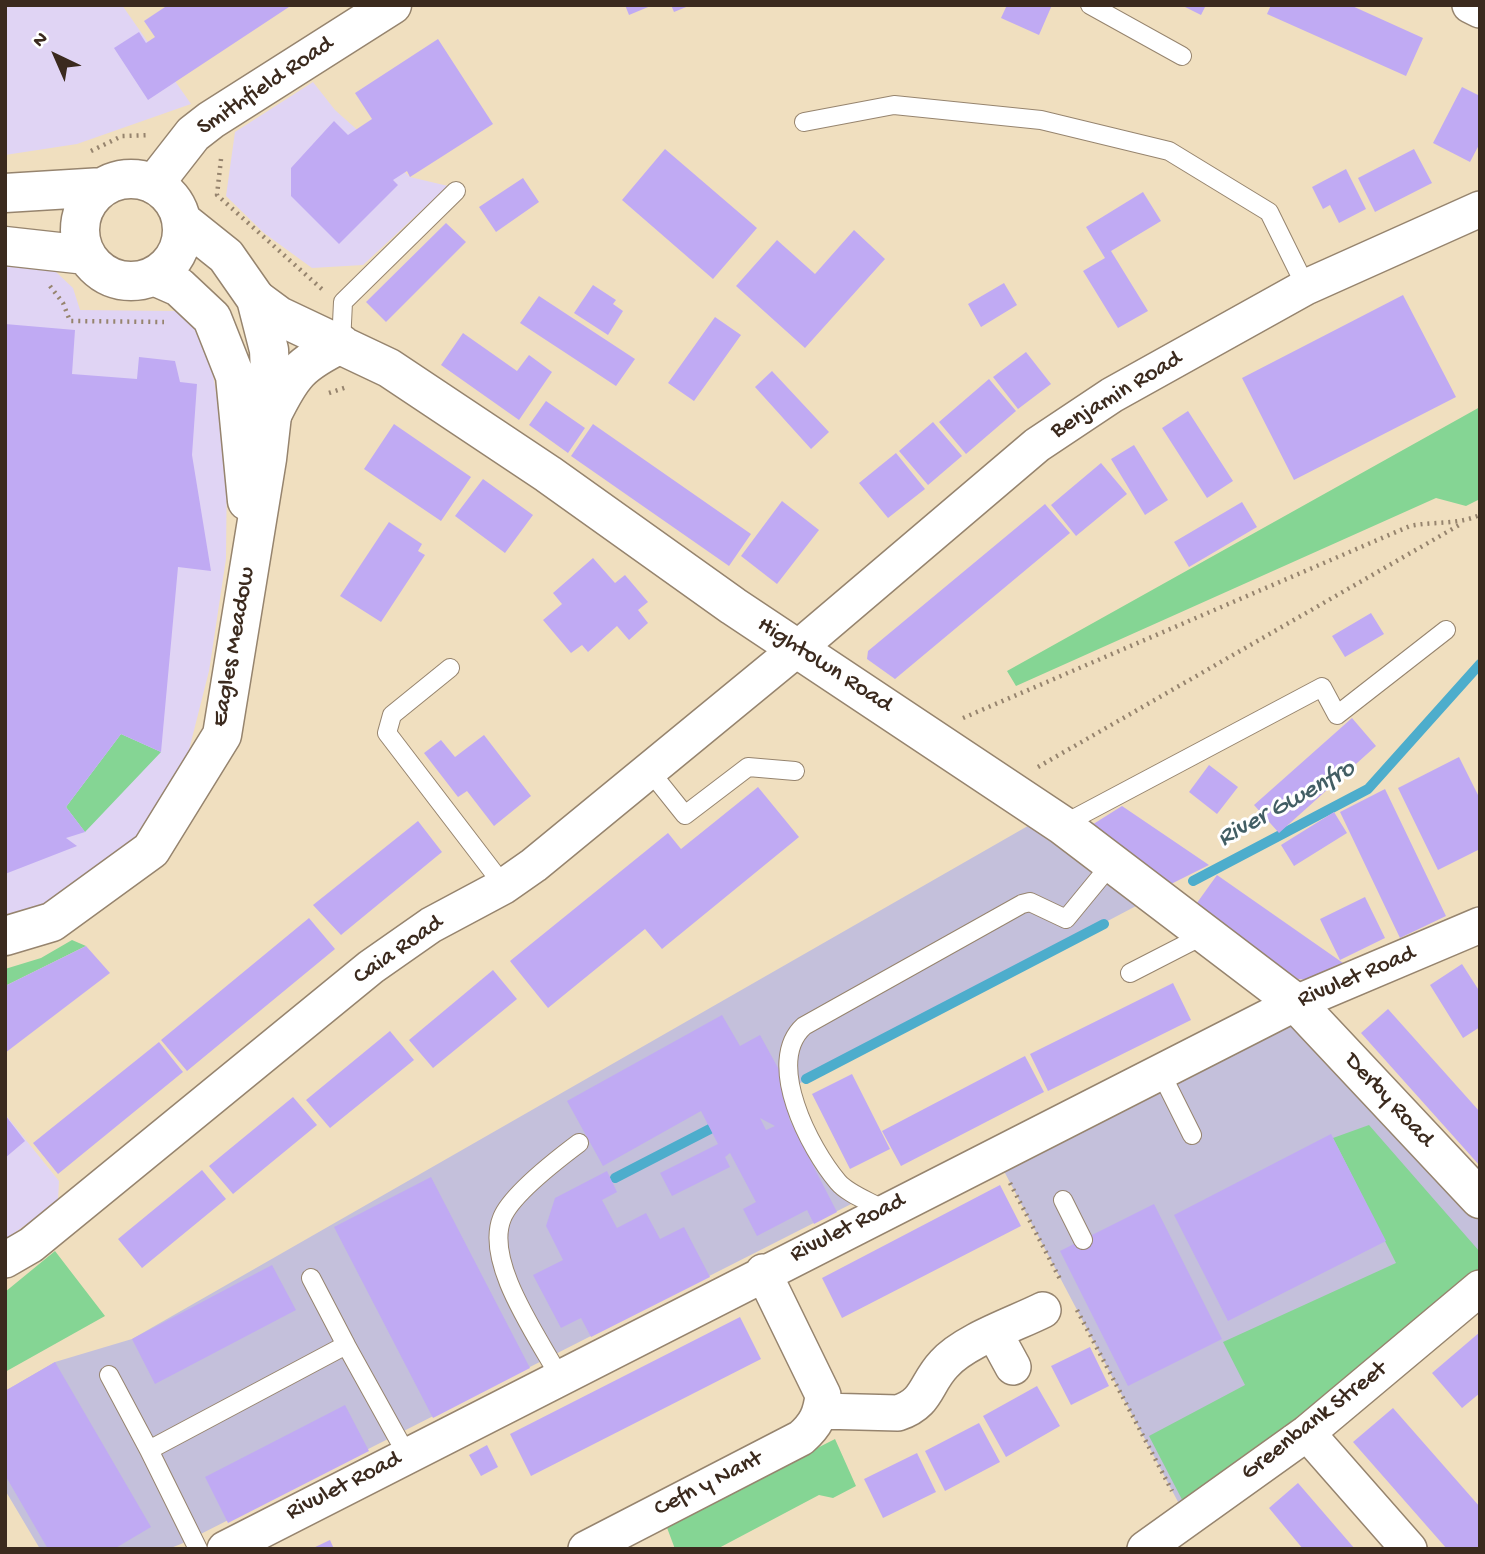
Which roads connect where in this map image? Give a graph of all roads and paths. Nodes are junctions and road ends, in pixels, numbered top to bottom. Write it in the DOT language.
graph roads {
  1 [pos="1090,5"];
  2 [pos="1470,5"];
  3 [pos="1480,10"];
  4 [pos="369,11"];
  5 [pos="1182,55"];
  6 [pos="804,122"];
  7 [pos="153,184"];
  8 [pos="103,187"];
  9 [pos="456,191"];
  10 [pos="5,193"];
  11 [pos="1480,209"];
  12 [pos="181,220"];
  13 [pos="5,246"];
  14 [pos="86,255"];
  15 [pos="154,276"];
  16 [pos="41,282"];
  17 [pos="1306,287"];
  18 [pos="256,299"];
  19 [pos="109,323"];
  20 [pos="341,344"];
  21 [pos="272,415"];
  22 [pos="1480,515"];
  23 [pos="1461,524"];
  24 [pos="251,549"];
  25 [pos="1447,630"];
  26 [pos="797,649"];
  27 [pos="450,668"];
  28 [pos="927,733"];
  29 [pos="1061,754"];
  30 [pos="649,770"];
  31 [pos="795,771"];
  32 [pos="1062,825"];
  33 [pos="1112,863"];
  34 [pos="504,886"];
  35 [pos="1480,925"];
  36 [pos="1206,934"];
  37 [pos="5,936"];
  38 [pos="1130,973"];
  39 [pos="1296,1003"];
  40 [pos="1160,1071"];
  41 [pos="1192,1135"];
  42 [pos="579,1143"];
  43 [pos="1480,1199"];
  44 [pos="1063,1200"];
  45 [pos="884,1210"];
  46 [pos="1083,1240"];
  47 [pos="5,1260"];
  48 [pos="763,1272"];
  49 [pos="310,1279"];
  50 [pos="1480,1288"];
  51 [pos="1043,1310"];
  52 [pos="995,1334"];
  53 [pos="346,1345"];
  54 [pos="1013,1367"];
  55 [pos="109,1375"];
  56 [pos="559,1376"];
  57 [pos="821,1411"];
  58 [pos="1130,1412"];
  59 [pos="1307,1433"];
  60 [pos="149,1450"];
  61 [pos="407,1455"];
  62 [pos="1176,1498"];
  63 [pos="198,1549"];
  64 [pos="225,1549"];
  65 [pos="586,1549"];
  66 [pos="1145,1549"];
  67 [pos="1409,1549"];
  1 -- 5 [label="lane"];
  2 -- 3 [label="street"];
  4 -- 7 [label="street, Smithfield Road"];
  6 -- 17 [label="lane"];
  7 -- 8 [label="street"];
  7 -- 12 [label="street"];
  8 -- 10 [label="street"];
  8 -- 14 [label="street"];
  9 -- 20 [label="lane"];
  11 -- 17 [label="street, Benjamin Road"];
  12 -- 15 [label="street"];
  12 -- 18 [label="street, Eagles Meadow"];
  13 -- 14 [label="street"];
  14 -- 15 [label="street"];
  15 -- 24 [label="street, Eagles Meadow"];
  16 -- 19 [label="path"];
  17 -- 26 [label="street, Benjamin Road"];
  18 -- 20 [label="street, Hightown Road"];
  18 -- 21 [label="street, Eagles Meadow"];
  20 -- 21 [label="street"];
  20 -- 26 [label="street, Hightown Road"];
  21 -- 24 [label="street, Eagles Meadow"];
  22 -- 23 [label="path"];
  23 -- 28 [label="path"];
  23 -- 29 [label="path"];
  24 -- 37 [label="street, Eagles Meadow"];
  25 -- 32 [label="lane"];
  26 -- 28 [label="street, Hightown Road"];
  26 -- 30 [label="street, Caia Road"];
  27 -- 34 [label="lane"];
  28 -- 32 [label="street, Hightown Road"];
  30 -- 31 [label="lane"];
  30 -- 34 [label="street, Caia Road"];
  32 -- 33 [label="street, Hightown Road"];
  33 -- 36 [label="street, Hightown Road"];
  33 -- 45 [label="lane"];
  34 -- 47 [label="street, Caia Road"];
  35 -- 39 [label="street, Rivulet Road"];
  36 -- 38 [label="lane"];
  36 -- 39 [label="street, Hightown Road"];
  39 -- 40 [label="street, Rivulet Road"];
  39 -- 43 [label="street, Derby Road"];
  40 -- 41 [label="lane"];
  40 -- 45 [label="street, Rivulet Road"];
  42 -- 56 [label="lane"];
  44 -- 46 [label="lane"];
  45 -- 48 [label="street, Rivulet Road"];
  48 -- 56 [label="street, Rivulet Road"];
  48 -- 57 [label="street"];
  49 -- 53 [label="lane"];
  50 -- 59 [label="street, Greenbank Street"];
  51 -- 52 [label="street"];
  52 -- 54 [label="street"];
  52 -- 57 [label="street"];
  53 -- 60 [label="lane"];
  53 -- 61 [label="lane"];
  55 -- 60 [label="lane"];
  56 -- 61 [label="street, Rivulet Road"];
  57 -- 65 [label="street, Cefn y Nant"];
  58 -- 62 [label="path"];
  59 -- 66 [label="street, Greenbank Street"];
  59 -- 67 [label="street"];
  60 -- 63 [label="lane"];
  61 -- 64 [label="street, Rivulet Road"];
}
